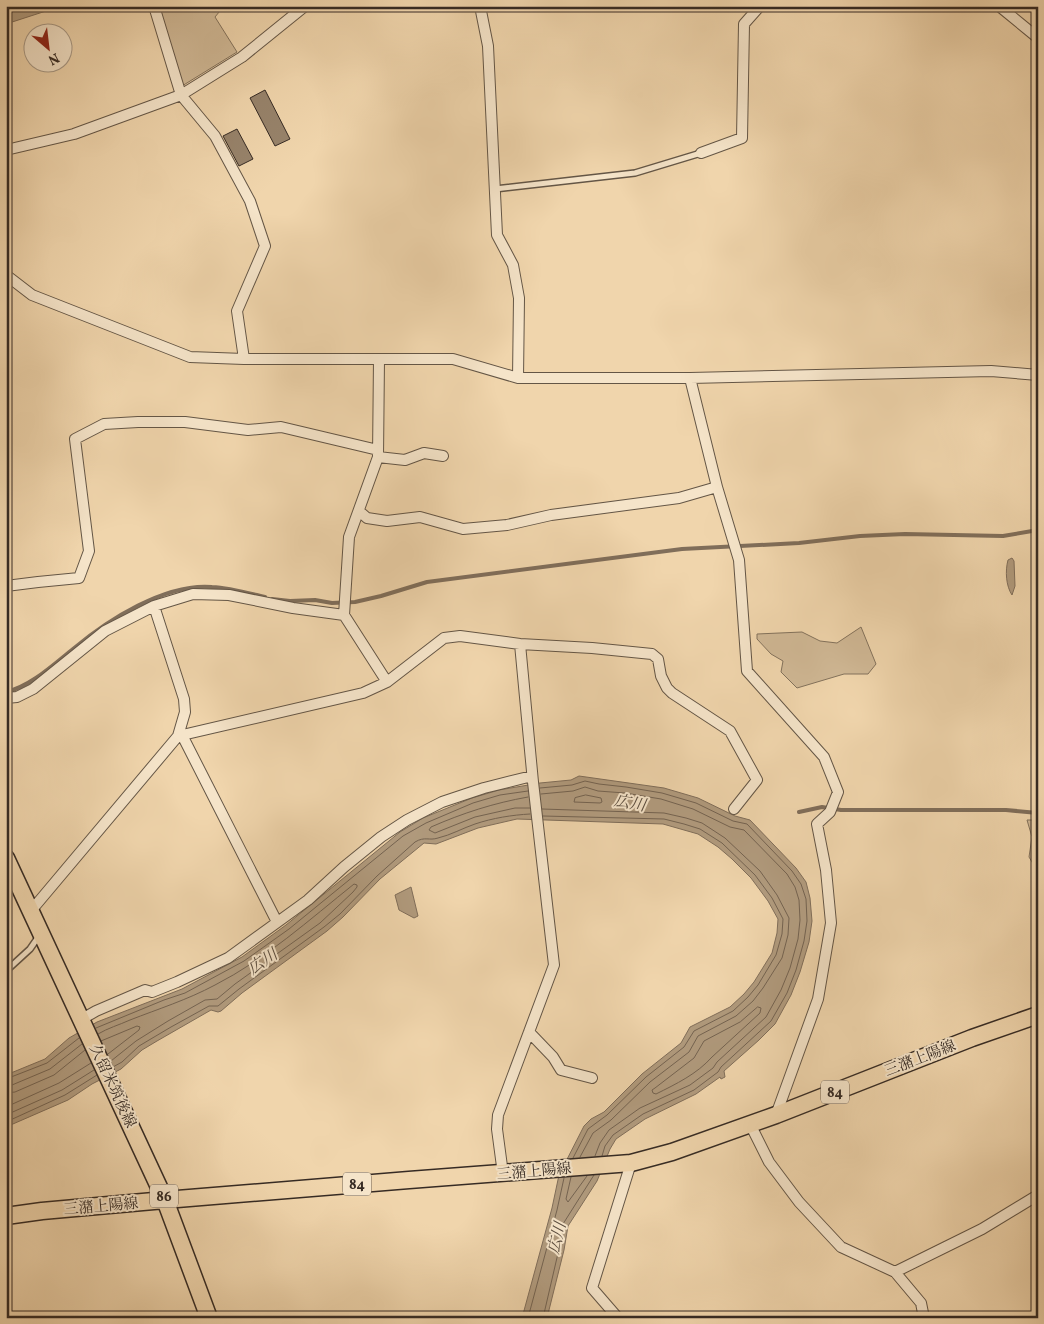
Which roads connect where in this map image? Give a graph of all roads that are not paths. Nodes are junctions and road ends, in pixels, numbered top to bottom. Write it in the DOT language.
graph roads {
  1 [pos="154,6"];
  2 [pos="305,6"];
  3 [pos="480,6"];
  4 [pos="760,6"];
  5 [pos="999,6"];
  6 [pos="1038,38"];
  7 [pos="181,95"];
  8 [pos="6,150"];
  9 [pos="701,153"];
  10 [pos="495,189"];
  11 [pos="6,275"];
  12 [pos="244,359"];
  13 [pos="379,359"];
  14 [pos="1038,375"];
  15 [pos="518,378"];
  16 [pos="690,378"];
  17 [pos="378,454"];
  18 [pos="443,456"];
  19 [pos="717,487"];
  20 [pos="359,511"];
  21 [pos="6,586"];
  22 [pos="154,606"];
  23 [pos="344,615"];
  24 [pos="520,644"];
  25 [pos="386,682"];
  26 [pos="6,698"];
  27 [pos="180,736"];
  28 [pos="533,779"];
  29 [pos="734,810"];
  30 [pos="6,858"];
  31 [pos="30,912"];
  32 [pos="277,922"];
  33 [pos="41,934"];
  34 [pos="6,970"];
  35 [pos="1038,1015"];
  36 [pos="83,1022"];
  37 [pos="529,1032"];
  38 [pos="592,1078"];
  39 [pos="776,1115"];
  40 [pos="750,1124"];
  41 [pos="625,1164"];
  42 [pos="503,1174"];
  43 [pos="1038,1195"];
  44 [pos="166,1200"];
  45 [pos="6,1216"];
  46 [pos="895,1272"];
  47 [pos="209,1318"];
  48 [pos="618,1318"];
  49 [pos="924,1318"];
  1 -- 7 [label="street"];
  2 -- 7 [label="street"];
  3 -- 10 [label="street"];
  4 -- 9 [label="street"];
  5 -- 6 [label="street"];
  7 -- 8 [label="street"];
  7 -- 12 [label="street"];
  9 -- 10 [label="lane"];
  10 -- 15 [label="street"];
  11 -- 12 [label="street"];
  12 -- 13 [label="street"];
  13 -- 15 [label="street"];
  13 -- 17 [label="street"];
  14 -- 16 [label="street"];
  15 -- 16 [label="street"];
  16 -- 19 [label="street"];
  17 -- 18 [label="street"];
  17 -- 20 [label="street"];
  17 -- 21 [label="street"];
  19 -- 20 [label="street"];
  19 -- 39 [label="street"];
  20 -- 23 [label="street"];
  22 -- 23 [label="street"];
  22 -- 26 [label="street"];
  22 -- 27 [label="street"];
  23 -- 25 [label="street"];
  24 -- 25 [label="street"];
  24 -- 28 [label="street"];
  24 -- 29 [label="street"];
  25 -- 27 [label="street"];
  27 -- 31 [label="street"];
  27 -- 32 [label="street"];
  28 -- 32 [label="street"];
  28 -- 37 [label="street"];
  30 -- 31 [label="main road, 久留米筑後線 / 86"];
  31 -- 33 [label="main road, 久留米筑後線 / 86"];
  32 -- 36 [label="street"];
  33 -- 34 [label="lane"];
  33 -- 36 [label="main road, 久留米筑後線 / 86"];
  35 -- 39 [label="main road, 三潴上陽線 / 84"];
  36 -- 44 [label="main road, 久留米筑後線 / 86"];
  37 -- 38 [label="street"];
  37 -- 42 [label="street"];
  39 -- 40 [label="main road, 三潴上陽線 / 84"];
  40 -- 41 [label="main road, 三潴上陽線 / 84"];
  40 -- 46 [label="street"];
  41 -- 42 [label="main road, 三潴上陽線 / 84"];
  41 -- 48 [label="street"];
  42 -- 44 [label="main road, 三潴上陽線 / 84"];
  43 -- 46 [label="street"];
  44 -- 45 [label="main road, 三潴上陽線 / 84"];
  44 -- 47 [label="main road, 久留米筑後線 / 86"];
  46 -- 49 [label="street"];
}
